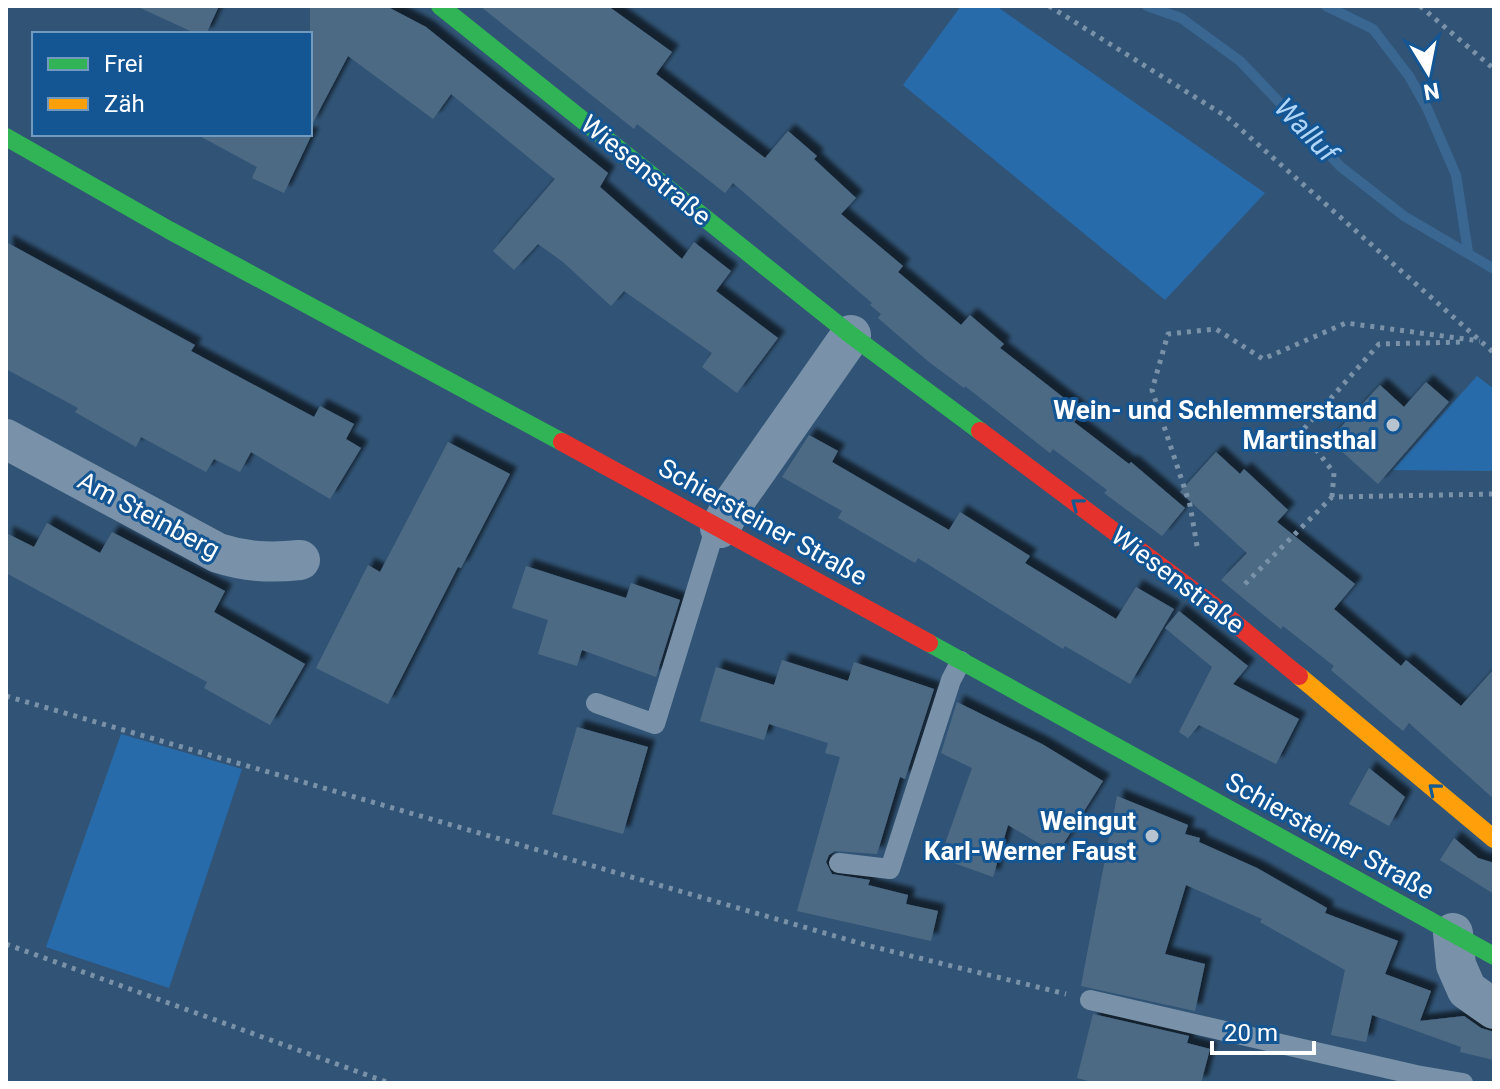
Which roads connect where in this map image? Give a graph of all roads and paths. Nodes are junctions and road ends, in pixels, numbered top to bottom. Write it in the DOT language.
graph roads {
  1 [pos="440,6"];
  2 [pos="1049,6"];
  3 [pos="1420,6"];
  4 [pos="1494,69"];
  5 [pos="6,137"];
  6 [pos="851,335"];
  7 [pos="1480,341"];
  8 [pos="1494,353"];
  9 [pos="6,439"];
  10 [pos="1494,494"];
  11 [pos="1332,497"];
  12 [pos="718,527"];
  13 [pos="300,560"];
  14 [pos="1213,606"];
  15 [pos="961,661"];
  16 [pos="6,696"];
  17 [pos="596,703"];
  18 [pos="1494,839"];
  19 [pos="839,863"];
  20 [pos="1453,933"];
  21 [pos="6,944"];
  22 [pos="1494,956"];
  23 [pos="1090,1000"];
  24 [pos="1494,1009"];
  25 [pos="389,1083"];
  26 [pos="1463,1083"];
  1 -- 6 [label="main road, Wiesenstraße"];
  2 -- 7 [label="path"];
  3 -- 4 [label="path"];
  5 -- 12 [label="main road, Schiersteiner Straße"];
  6 -- 12 [label="street"];
  14 -- 6 [label="main road, Wiesenstraße, one-way"];
  7 -- 8 [label="path"];
  7 -- 11 [label="path"];
  7 -- 14 [label="path"];
  9 -- 13 [label="street, Am Steinberg"];
  10 -- 11 [label="path"];
  11 -- 14 [label="path"];
  12 -- 15 [label="main road, Schiersteiner Straße"];
  12 -- 17 [label="lane"];
  18 -- 14 [label="main road, Wiesenstraße, one-way"];
  15 -- 19 [label="lane"];
  15 -- 20 [label="main road, Schiersteiner Straße"];
  16 -- 23 [label="path"];
  20 -- 22 [label="main road, Schiersteiner Straße"];
  20 -- 24 [label="street"];
  21 -- 25 [label="path"];
  23 -- 26 [label="lane"];
}
